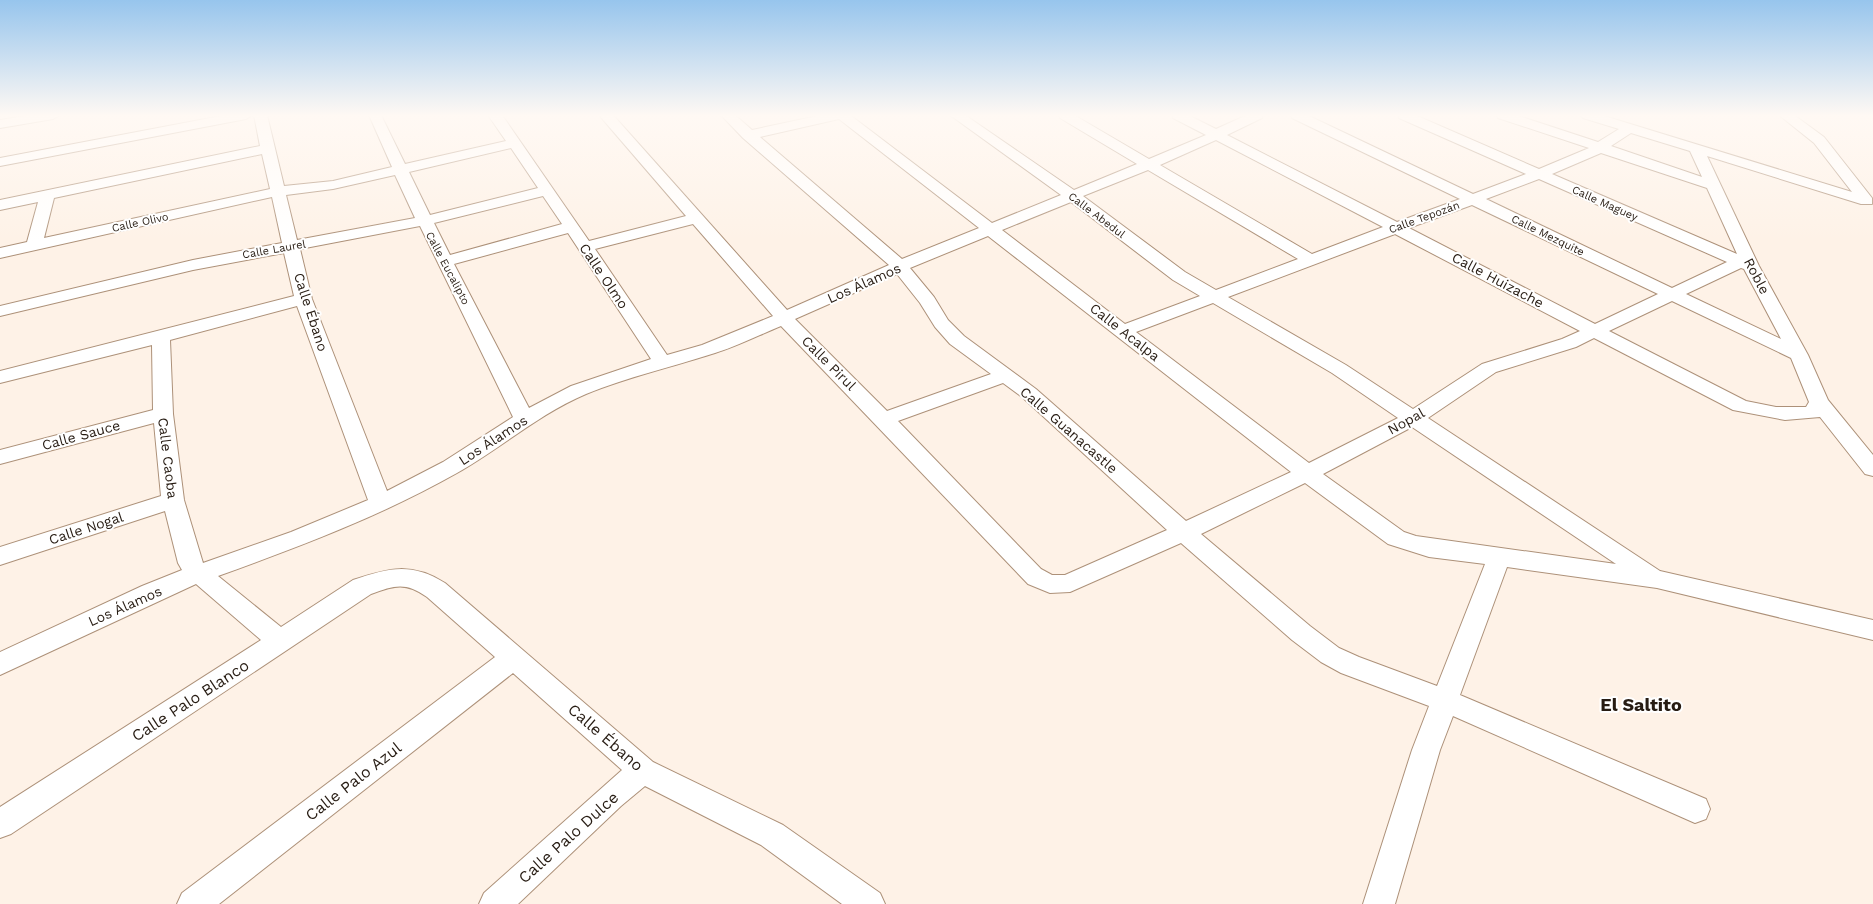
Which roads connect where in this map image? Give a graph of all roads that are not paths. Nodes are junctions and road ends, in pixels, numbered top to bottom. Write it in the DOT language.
graph roads {
  1 [pos="25,157"];
  2 [pos="228,157"];
  3 [pos="269,157"];
  4 [pos="394,157"];
  5 [pos="449,157"];
  6 [pos="525,157"];
  7 [pos="644,157"];
  8 [pos="774,157"];
  9 [pos="897,157"];
  10 [pos="1017,157"];
  11 [pos="1136,157"];
  12 [pos="1164,157"];
  13 [pos="1261,157"];
  14 [pos="1385,157"];
  15 [pos="1501,157"];
  16 [pos="1579,157"];
  17 [pos="1631,157"];
  18 [pos="1700,157"];
  19 [pos="1722,157"];
  20 [pos="1833,157"];
  21 [pos="0,162"];
  22 [pos="1148,164"];
  23 [pos="399,168"];
  24 [pos="1540,174"];
  25 [pos="1712,185"];
  26 [pos="548,190"];
  27 [pos="279,191"];
  28 [pos="47,195"];
  29 [pos="1073,196"];
  30 [pos="1472,199"];
  31 [pos="1870,204"];
  32 [pos="0,205"];
  33 [pos="698,218"];
  34 [pos="423,221"];
  35 [pos="1396,226"];
  36 [pos="571,227"];
  37 [pos="991,228"];
  38 [pos="291,245"];
  39 [pos="34,246"];
  40 [pos="585,247"];
  41 [pos="0,253"];
  42 [pos="1311,260"];
  43 [pos="446,261"];
  44 [pos="1746,264"];
  45 [pos="900,266"];
  46 [pos="1672,295"];
  47 [pos="1215,296"];
  48 [pos="303,299"];
  49 [pos="0,311"];
  50 [pos="784,318"];
  51 [pos="1123,330"];
  52 [pos="1595,331"];
  53 [pos="161,337"];
  54 [pos="1800,355"];
  55 [pos="662,362"];
  56 [pos="1006,376"];
  57 [pos="0,377"];
  58 [pos="1819,402"];
  59 [pos="163,414"];
  60 [pos="1414,418"];
  61 [pos="524,419"];
  62 [pos="884,419"];
  63 [pos="0,457"];
  64 [pos="1873,469"];
  65 [pos="1307,473"];
  66 [pos="173,500"];
  67 [pos="381,504"];
  68 [pos="1184,532"];
  69 [pos="0,556"];
  70 [pos="1498,558"];
  71 [pos="200,573"];
  72 [pos="1656,579"];
  73 [pos="382,580"];
  74 [pos="1070,583"];
  75 [pos="1873,630"];
  76 [pos="280,641"];
  77 [pos="514,657"];
  78 [pos="0,664"];
  79 [pos="1443,700"];
  80 [pos="643,771"];
  81 [pos="1695,810"];
  82 [pos="0,824"];
  83 [pos="193,904"];
  84 [pos="495,904"];
  85 [pos="869,904"];
  86 [pos="1379,904"];
  1 -- 21 [label="street"];
  2 -- 28 [label="street"];
  3 -- 27 [label="street, Calle Ébano"];
  4 -- 23 [label="street, Calle Eucalipto"];
  5 -- 23 [label="street, Calle Olivo"];
  6 -- 26 [label="street, Calle Olmo"];
  7 -- 33 [label="street, Calle Pirul"];
  8 -- 45 [label="street, Calle Guanacastle"];
  9 -- 37 [label="street, Calle Acalpa"];
  10 -- 29 [label="street, Calle Abedul"];
  11 -- 22 [label="street"];
  12 -- 22 [label="street, Los Álamos"];
  13 -- 35 [label="street, Calle Huizache"];
  14 -- 30 [label="street, Calle Mezquite"];
  15 -- 24 [label="street, Calle Maguey"];
  16 -- 24 [label="street, Calle Tepozán"];
  17 -- 25 [label="street"];
  18 -- 25 [label="street, Roble"];
  19 -- 31 [label="street"];
  20 -- 31 [label="street"];
  22 -- 29 [label="street, Los Álamos"];
  22 -- 42 [label="street"];
  23 -- 27 [label="street, Calle Olivo"];
  23 -- 34 [label="street, Calle Eucalipto"];
  24 -- 30 [label="street, Calle Tepozán"];
  24 -- 44 [label="street, Calle Maguey"];
  25 -- 44 [label="street, Roble"];
  26 -- 34 [label="street, Calle Laurel"];
  26 -- 36 [label="street, Calle Olmo"];
  27 -- 38 [label="street, Calle Ébano"];
  27 -- 39 [label="street, Calle Olivo"];
  28 -- 32 [label="street"];
  28 -- 39 [label="street"];
  29 -- 37 [label="street, Los Álamos"];
  29 -- 47 [label="street, Calle Abedul"];
  30 -- 35 [label="street, Calle Tepozán"];
  30 -- 46 [label="street, Calle Mezquite"];
  33 -- 40 [label="street"];
  33 -- 50 [label="street, Calle Pirul"];
  34 -- 38 [label="street, Calle Laurel"];
  34 -- 43 [label="street, Calle Eucalipto"];
  35 -- 42 [label="street, Calle Tepozán"];
  35 -- 52 [label="street, Calle Huizache"];
  36 -- 40 [label="street, Calle Olmo"];
  36 -- 43 [label="street"];
  37 -- 45 [label="street, Los Álamos"];
  37 -- 51 [label="street, Calle Acalpa"];
  38 -- 48 [label="street, Calle Ébano"];
  38 -- 49 [label="street, Calle Laurel"];
  39 -- 41 [label="street, Calle Olivo"];
  40 -- 55 [label="street, Calle Olmo"];
  42 -- 47 [label="street, Calle Tepozán"];
  43 -- 61 [label="street, Calle Eucalipto"];
  44 -- 46 [label="street, Nopal"];
  44 -- 54 [label="street, Roble"];
  45 -- 50 [label="street, Los Álamos"];
  45 -- 56 [label="street, Calle Guanacastle"];
  46 -- 52 [label="street, Nopal"];
  46 -- 54 [label="street, Calle Mezquite"];
  47 -- 51 [label="street, Calle Tepozán"];
  47 -- 60 [label="street, Calle Abedul"];
  48 -- 53 [label="street"];
  48 -- 67 [label="street, Calle Ébano"];
  50 -- 55 [label="street, Los Álamos"];
  50 -- 62 [label="street, Calle Pirul"];
  51 -- 65 [label="street, Calle Acalpa"];
  52 -- 58 [label="street, Calle Huizache"];
  52 -- 60 [label="street, Nopal"];
  53 -- 57 [label="street"];
  53 -- 59 [label="street, Calle Caoba"];
  54 -- 58 [label="street, Roble"];
  55 -- 61 [label="street, Los Álamos"];
  56 -- 62 [label="street"];
  56 -- 68 [label="street, Calle Guanacastle"];
  58 -- 64 [label="street, Roble"];
  59 -- 63 [label="street, Calle Sauce"];
  59 -- 66 [label="street, Calle Caoba"];
  60 -- 65 [label="street, Nopal"];
  60 -- 72 [label="street, Calle Abedul"];
  61 -- 67 [label="street, Los Álamos"];
  62 -- 74 [label="street, Calle Pirul"];
  65 -- 68 [label="street, Nopal"];
  65 -- 70 [label="street, Calle Acalpa"];
  66 -- 69 [label="street, Calle Nogal"];
  66 -- 71 [label="street, Calle Caoba"];
  67 -- 71 [label="street, Los Álamos"];
  68 -- 74 [label="street, Nopal"];
  68 -- 79 [label="street, Calle Guanacastle"];
  70 -- 72 [label="street, Calle Acalpa"];
  70 -- 79 [label="street"];
  71 -- 76 [label="street, Calle Caoba"];
  71 -- 78 [label="street, Los Álamos"];
  72 -- 75 [label="street"];
  73 -- 76 [label="street, Calle Palo Blanco"];
  73 -- 77 [label="street, Calle Ébano"];
  76 -- 82 [label="street, Calle Palo Blanco"];
  77 -- 80 [label="street, Calle Ébano"];
  77 -- 83 [label="street, Calle Palo Azul"];
  79 -- 81 [label="street, Calle Guanacastle"];
  79 -- 86 [label="street"];
  80 -- 84 [label="street, Calle Palo Dulce"];
  80 -- 85 [label="street, Calle Ébano"];
}
